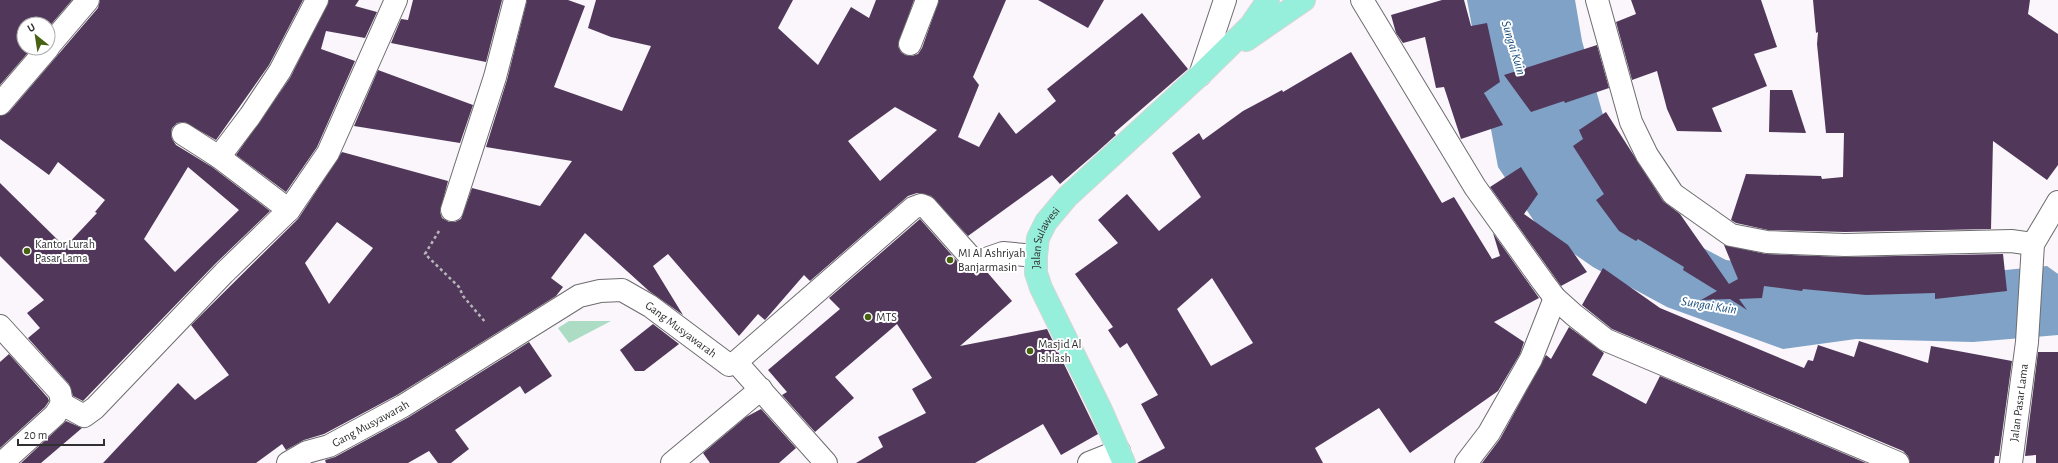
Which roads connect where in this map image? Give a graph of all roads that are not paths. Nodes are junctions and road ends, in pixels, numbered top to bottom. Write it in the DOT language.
graph roads {
  1 [pos="88,0"];
  2 [pos="317,0"];
  3 [pos="396,0"];
  4 [pos="515,0"];
  5 [pos="927,0"];
  6 [pos="1225,0"];
  7 [pos="1268,0"];
  8 [pos="1304,0"];
  9 [pos="1362,0"];
  10 [pos="1597,0"];
  11 [pos="56,38"];
  12 [pos="910,44"];
  13 [pos="41,56"];
  14 [pos="1207,68"];
  15 [pos="0,104"];
  16 [pos="183,134"];
  17 [pos="219,157"];
  18 [pos="2058,202"];
  19 [pos="289,210"];
  20 [pos="452,210"];
  21 [pos="2033,244"];
  22 [pos="1036,256"];
  23 [pos="1556,298"];
  24 [pos="0,326"];
  25 [pos="736,362"];
  26 [pos="761,389"];
  27 [pos="62,404"];
  28 [pos="1121,457"];
  29 [pos="2,463"];
  30 [pos="288,463"];
  31 [pos="672,463"];
  32 [pos="826,463"];
  33 [pos="1089,463"];
  34 [pos="1466,463"];
  35 [pos="1898,463"];
  36 [pos="2011,463"];
  1 -- 11 [label="street"];
  2 -- 17 [label="street"];
  3 -- 19 [label="street"];
  4 -- 20 [label="street"];
  5 -- 12 [label="street"];
  6 -- 14 [label="street"];
  7 -- 14 [label="main road, Jalan Sulawesi"];
  8 -- 14 [label="main road, Jalan Sulawesi"];
  9 -- 23 [label="street"];
  10 -- 21 [label="street"];
  13 -- 15 [label="street"];
  14 -- 22 [label="main road, Jalan Sulawesi"];
  16 -- 17 [label="street"];
  17 -- 19 [label="street"];
  18 -- 21 [label="street"];
  19 -- 27 [label="street"];
  21 -- 36 [label="street, Jalan Pasar Lama"];
  22 -- 25 [label="street"];
  22 -- 28 [label="main road, Jalan Sulawesi"];
  23 -- 34 [label="street"];
  23 -- 35 [label="street"];
  24 -- 27 [label="street"];
  25 -- 26 [label="street"];
  25 -- 30 [label="street, Gang Musyawarah"];
  26 -- 31 [label="street"];
  26 -- 32 [label="street"];
  27 -- 29 [label="street"];
  28 -- 33 [label="street"];
}
